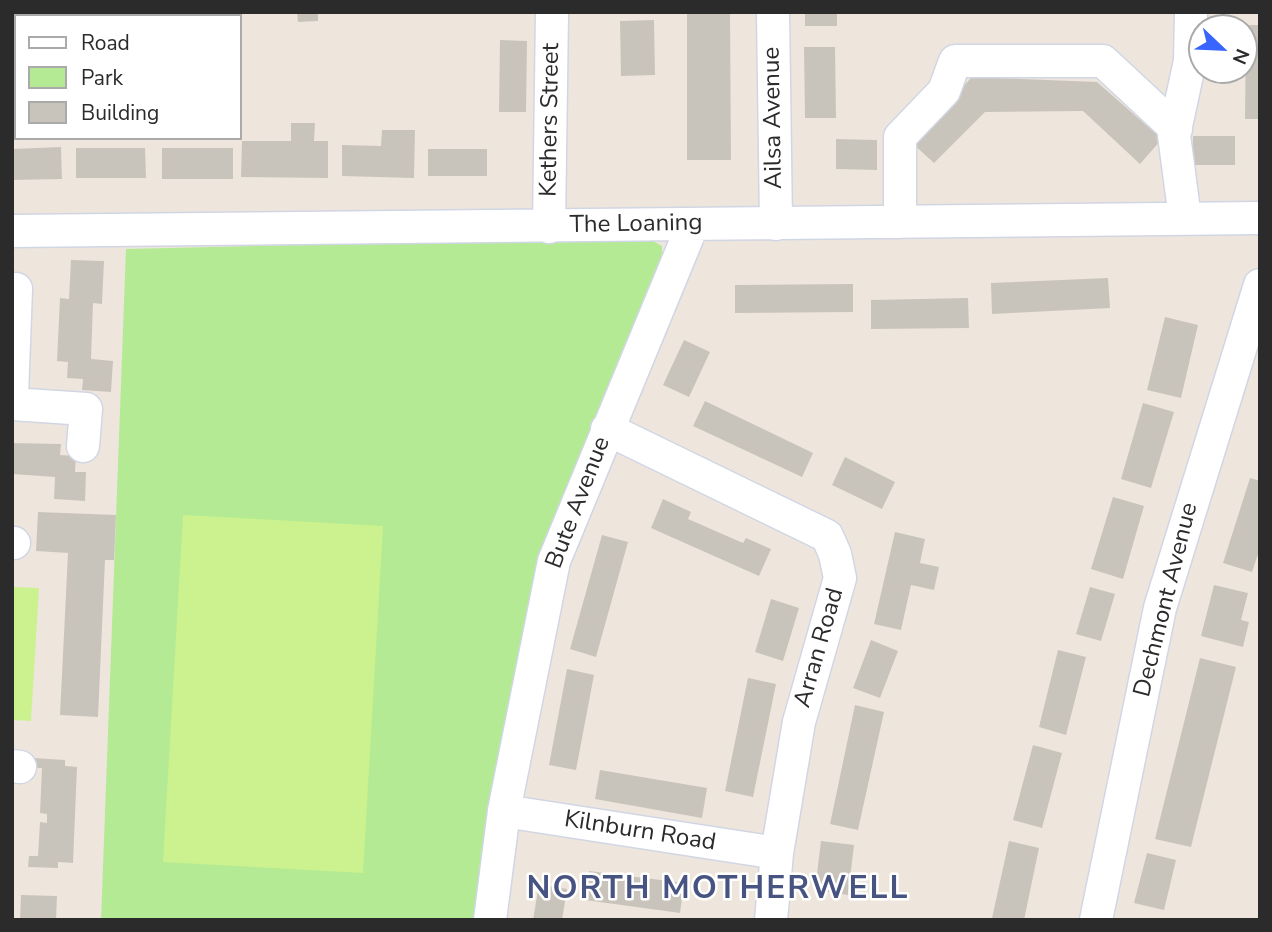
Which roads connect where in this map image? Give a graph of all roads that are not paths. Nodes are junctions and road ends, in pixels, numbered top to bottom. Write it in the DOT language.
graph roads {
  1 [pos="552,12"];
  2 [pos="773,12"];
  3 [pos="1191,12"];
  4 [pos="1176,129"];
  5 [pos="1185,218"];
  6 [pos="1260,218"];
  7 [pos="900,222"];
  8 [pos="693,224"];
  9 [pos="776,224"];
  10 [pos="549,227"];
  11 [pos="12,231"];
  12 [pos="1260,285"];
  13 [pos="16,289"];
  14 [pos="12,396"];
  15 [pos="12,404"];
  16 [pos="607,429"];
  17 [pos="83,446"];
  18 [pos="504,811"];
  19 [pos="777,853"];
  20 [pos="490,920"];
  21 [pos="771,920"];
  22 [pos="1096,920"];
  1 -- 10 [label="street, Kethers Street"];
  2 -- 9 [label="street, Ailsa Avenue"];
  3 -- 4 [label="street"];
  4 -- 5 [label="street"];
  4 -- 7 [label="street"];
  5 -- 6 [label="street, The Loaning"];
  5 -- 7 [label="street, The Loaning"];
  7 -- 9 [label="street, The Loaning"];
  8 -- 9 [label="street, The Loaning"];
  8 -- 10 [label="street, The Loaning"];
  8 -- 16 [label="street, Bute Avenue"];
  10 -- 11 [label="street, The Loaning"];
  12 -- 22 [label="street, Dechmont Avenue"];
  13 -- 14 [label="street"];
  15 -- 17 [label="street"];
  16 -- 18 [label="street, Bute Avenue"];
  16 -- 19 [label="street, Arran Road"];
  18 -- 19 [label="street, Kilnburn Road"];
  18 -- 20 [label="street, Bute Avenue"];
  19 -- 21 [label="street, Arran Road"];
}
